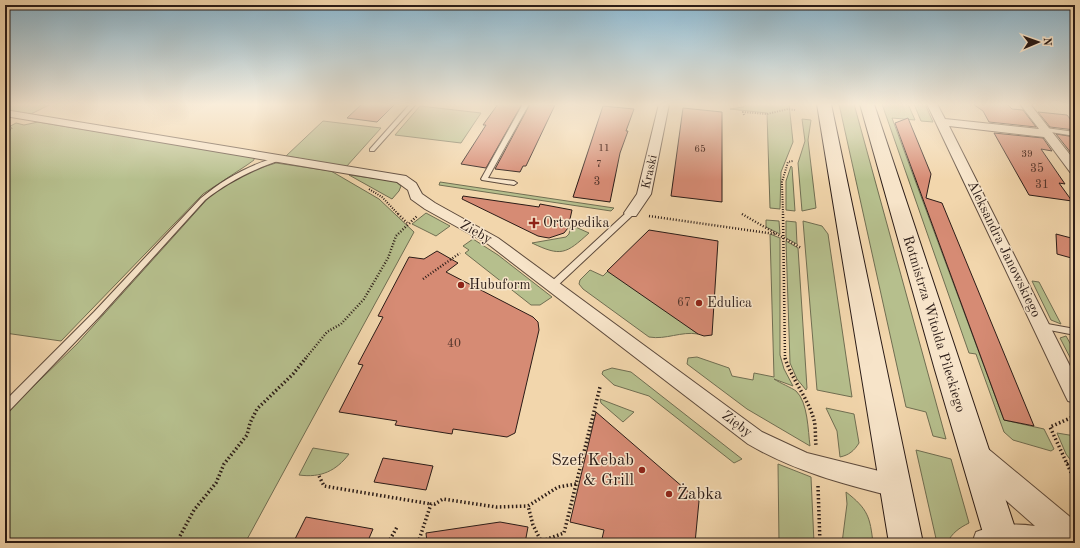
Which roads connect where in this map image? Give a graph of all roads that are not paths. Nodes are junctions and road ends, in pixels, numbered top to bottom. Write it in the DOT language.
graph roads {
  1 [pos="103,130"];
  2 [pos="390,130"];
  3 [pos="512,130"];
  4 [pos="658,130"];
  5 [pos="829,130"];
  6 [pos="876,130"];
  7 [pos="945,130"];
  8 [pos="1021,130"];
  9 [pos="1045,130"];
  10 [pos="1047,132"];
  11 [pos="1075,134"];
  12 [pos="372,150"];
  13 [pos="281,158"];
  14 [pos="1075,169"];
  15 [pos="514,183"];
  16 [pos="637,214"];
  17 [pos="553,285"];
  18 [pos="1042,326"];
  19 [pos="1075,332"];
  20 [pos="1075,395"];
  21 [pos="5,408"];
  22 [pos="974,454"];
  23 [pos="894,486"];
  24 [pos="1075,539"];
  25 [pos="997,541"];
  26 [pos="906,543"];
  27 [pos="1045,543"];
  1 -- 13 [label="street, Zięby"];
  2 -- 12 [label="lane"];
  3 -- 15 [label="lane"];
  4 -- 16 [label="street, Kraski"];
  5 -- 23 [label="main road"];
  6 -- 22 [label="main road, Rotmistrza Witolda Pileckiego"];
  7 -- 18 [label="street, Aleksandra Janowskiego"];
  8 -- 10 [label="street"];
  9 -- 10 [label="street"];
  10 -- 11 [label="lane"];
  10 -- 14 [label="street"];
  13 -- 17 [label="street, Zięby"];
  13 -- 21 [label="lane"];
  16 -- 17 [label="lane"];
  17 -- 23 [label="street, Zięby"];
  18 -- 19 [label="lane"];
  18 -- 20 [label="street, Aleksandra Janowskiego"];
  22 -- 24 [label="street"];
  22 -- 25 [label="main road, Rotmistrza Witolda Pileckiego"];
  23 -- 26 [label="main road"];
  25 -- 27 [label="street"];
}
